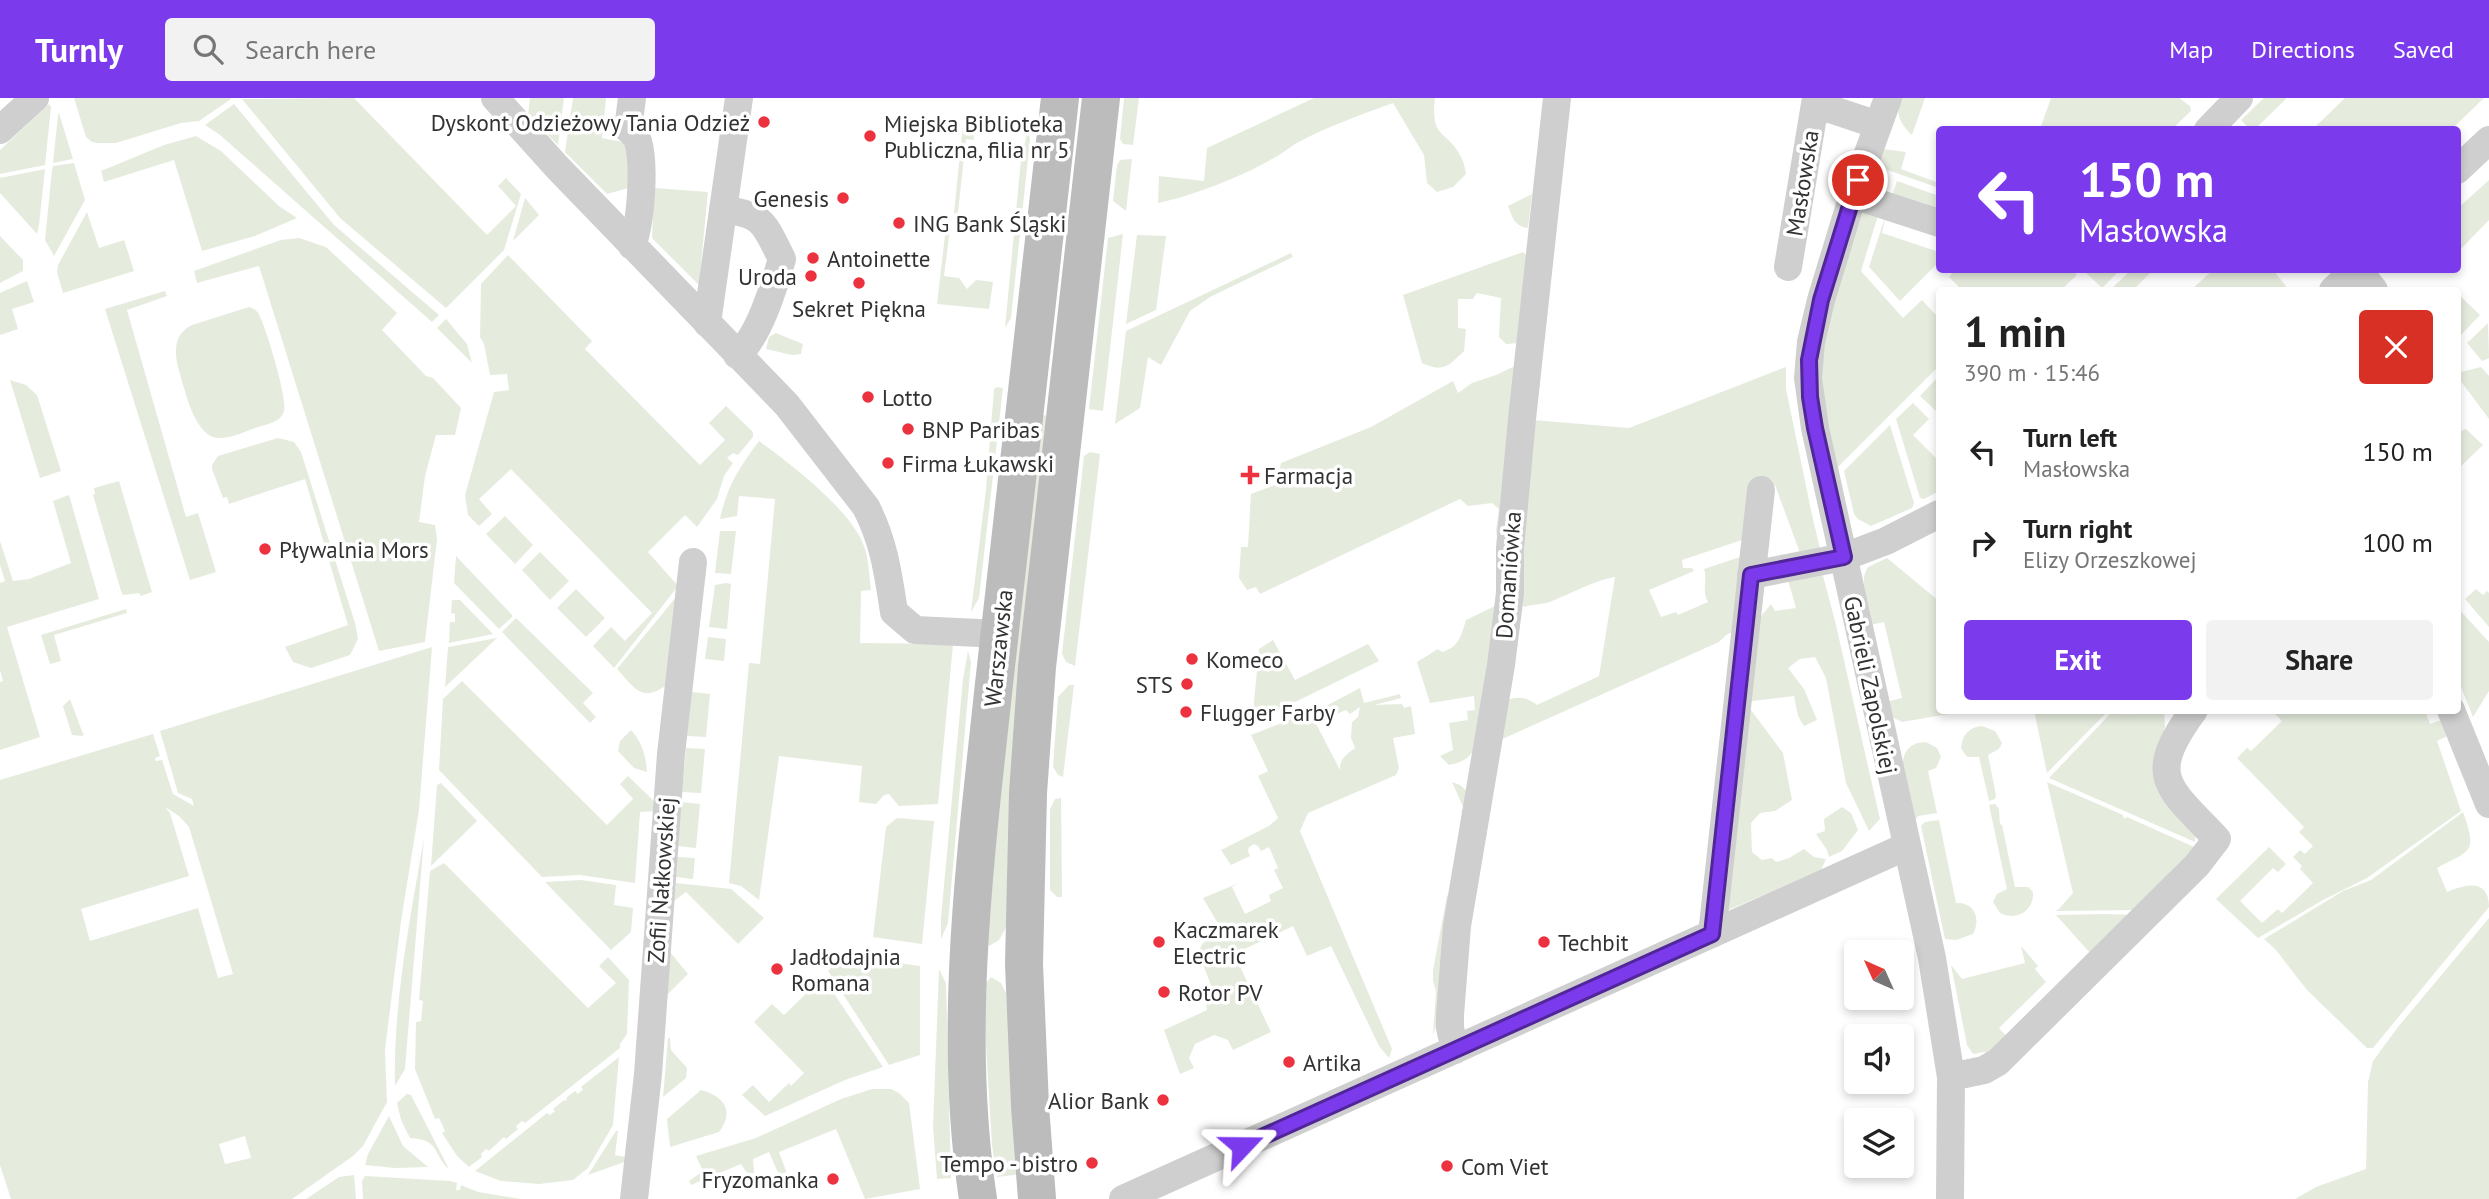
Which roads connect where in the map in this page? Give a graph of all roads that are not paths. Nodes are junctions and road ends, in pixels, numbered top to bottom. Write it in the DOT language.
graph roads {
  1 [pos="35,98"];
  2 [pos="495,98"];
  3 [pos="632,98"];
  4 [pos="739,98"];
  5 [pos="1060,98"];
  6 [pos="1101,98"];
  7 [pos="1557,98"];
  8 [pos="1888,98"];
  9 [pos="2239,98"];
  10 [pos="1816,101"];
  11 [pos="519,112"];
  12 [pos="1878,125"];
  13 [pos="2212,126"];
  14 [pos="0,130"];
  15 [pos="2489,140"];
  16 [pos="2461,166"];
  17 [pos="1853,195"];
  18 [pos="723,209"];
  19 [pos="1936,222"];
  20 [pos="632,246"];
  21 [pos="1788,267"];
  22 [pos="2353,273"];
  23 [pos="2360,273"];
  24 [pos="2337,287"];
  25 [pos="2371,287"];
  26 [pos="707,324"];
  27 [pos="737,355"];
  28 [pos="1761,490"];
  29 [pos="1936,516"];
  30 [pos="1844,557"];
  31 [pos="694,562"];
  32 [pos="1751,575"];
  33 [pos="1000,634"];
  34 [pos="2191,714"];
  35 [pos="2453,714"];
  36 [pos="2489,804"];
  37 [pos="1907,846"];
  38 [pos="1712,934"];
  39 [pos="1455,1049"];
  40 [pos="1951,1077"];
  41 [pos="634,1199"];
  42 [pos="978,1199"];
  43 [pos="1037,1199"];
  44 [pos="1123,1199"];
  45 [pos="1950,1199"];
  1 -- 14 [label="street"];
  2 -- 11 [label="street"];
  3 -- 20 [label="street"];
  4 -- 18 [label="street"];
  5 -- 33 [label="main road, Warszawska"];
  6 -- 43 [label="main road, Warszawska"];
  7 -- 39 [label="street, Domaniówka"];
  8 -- 12 [label="street, Gabrieli Zapolskiej"];
  9 -- 13 [label="street"];
  10 -- 12 [label="street"];
  10 -- 21 [label="street, Masłowska"];
  11 -- 20 [label="street"];
  12 -- 17 [label="street, Gabrieli Zapolskiej"];
  15 -- 16 [label="street"];
  17 -- 19 [label="street"];
  17 -- 30 [label="street, Gabrieli Zapolskiej"];
  18 -- 26 [label="street"];
  18 -- 27 [label="street"];
  20 -- 26 [label="street"];
  22 -- 24 [label="street"];
  23 -- 25 [label="street"];
  26 -- 27 [label="street"];
  27 -- 33 [label="street"];
  28 -- 32 [label="street"];
  29 -- 30 [label="street"];
  30 -- 32 [label="street"];
  30 -- 37 [label="street, Gabrieli Zapolskiej"];
  31 -- 41 [label="street, Zofii Nałkowskiej"];
  32 -- 38 [label="street"];
  33 -- 42 [label="main road, Warszawska"];
  34 -- 40 [label="street"];
  35 -- 36 [label="street"];
  37 -- 38 [label="street"];
  37 -- 40 [label="street, Gabrieli Zapolskiej"];
  38 -- 39 [label="street"];
  39 -- 44 [label="street"];
  40 -- 45 [label="street, Gabrieli Zapolskiej"];
}
